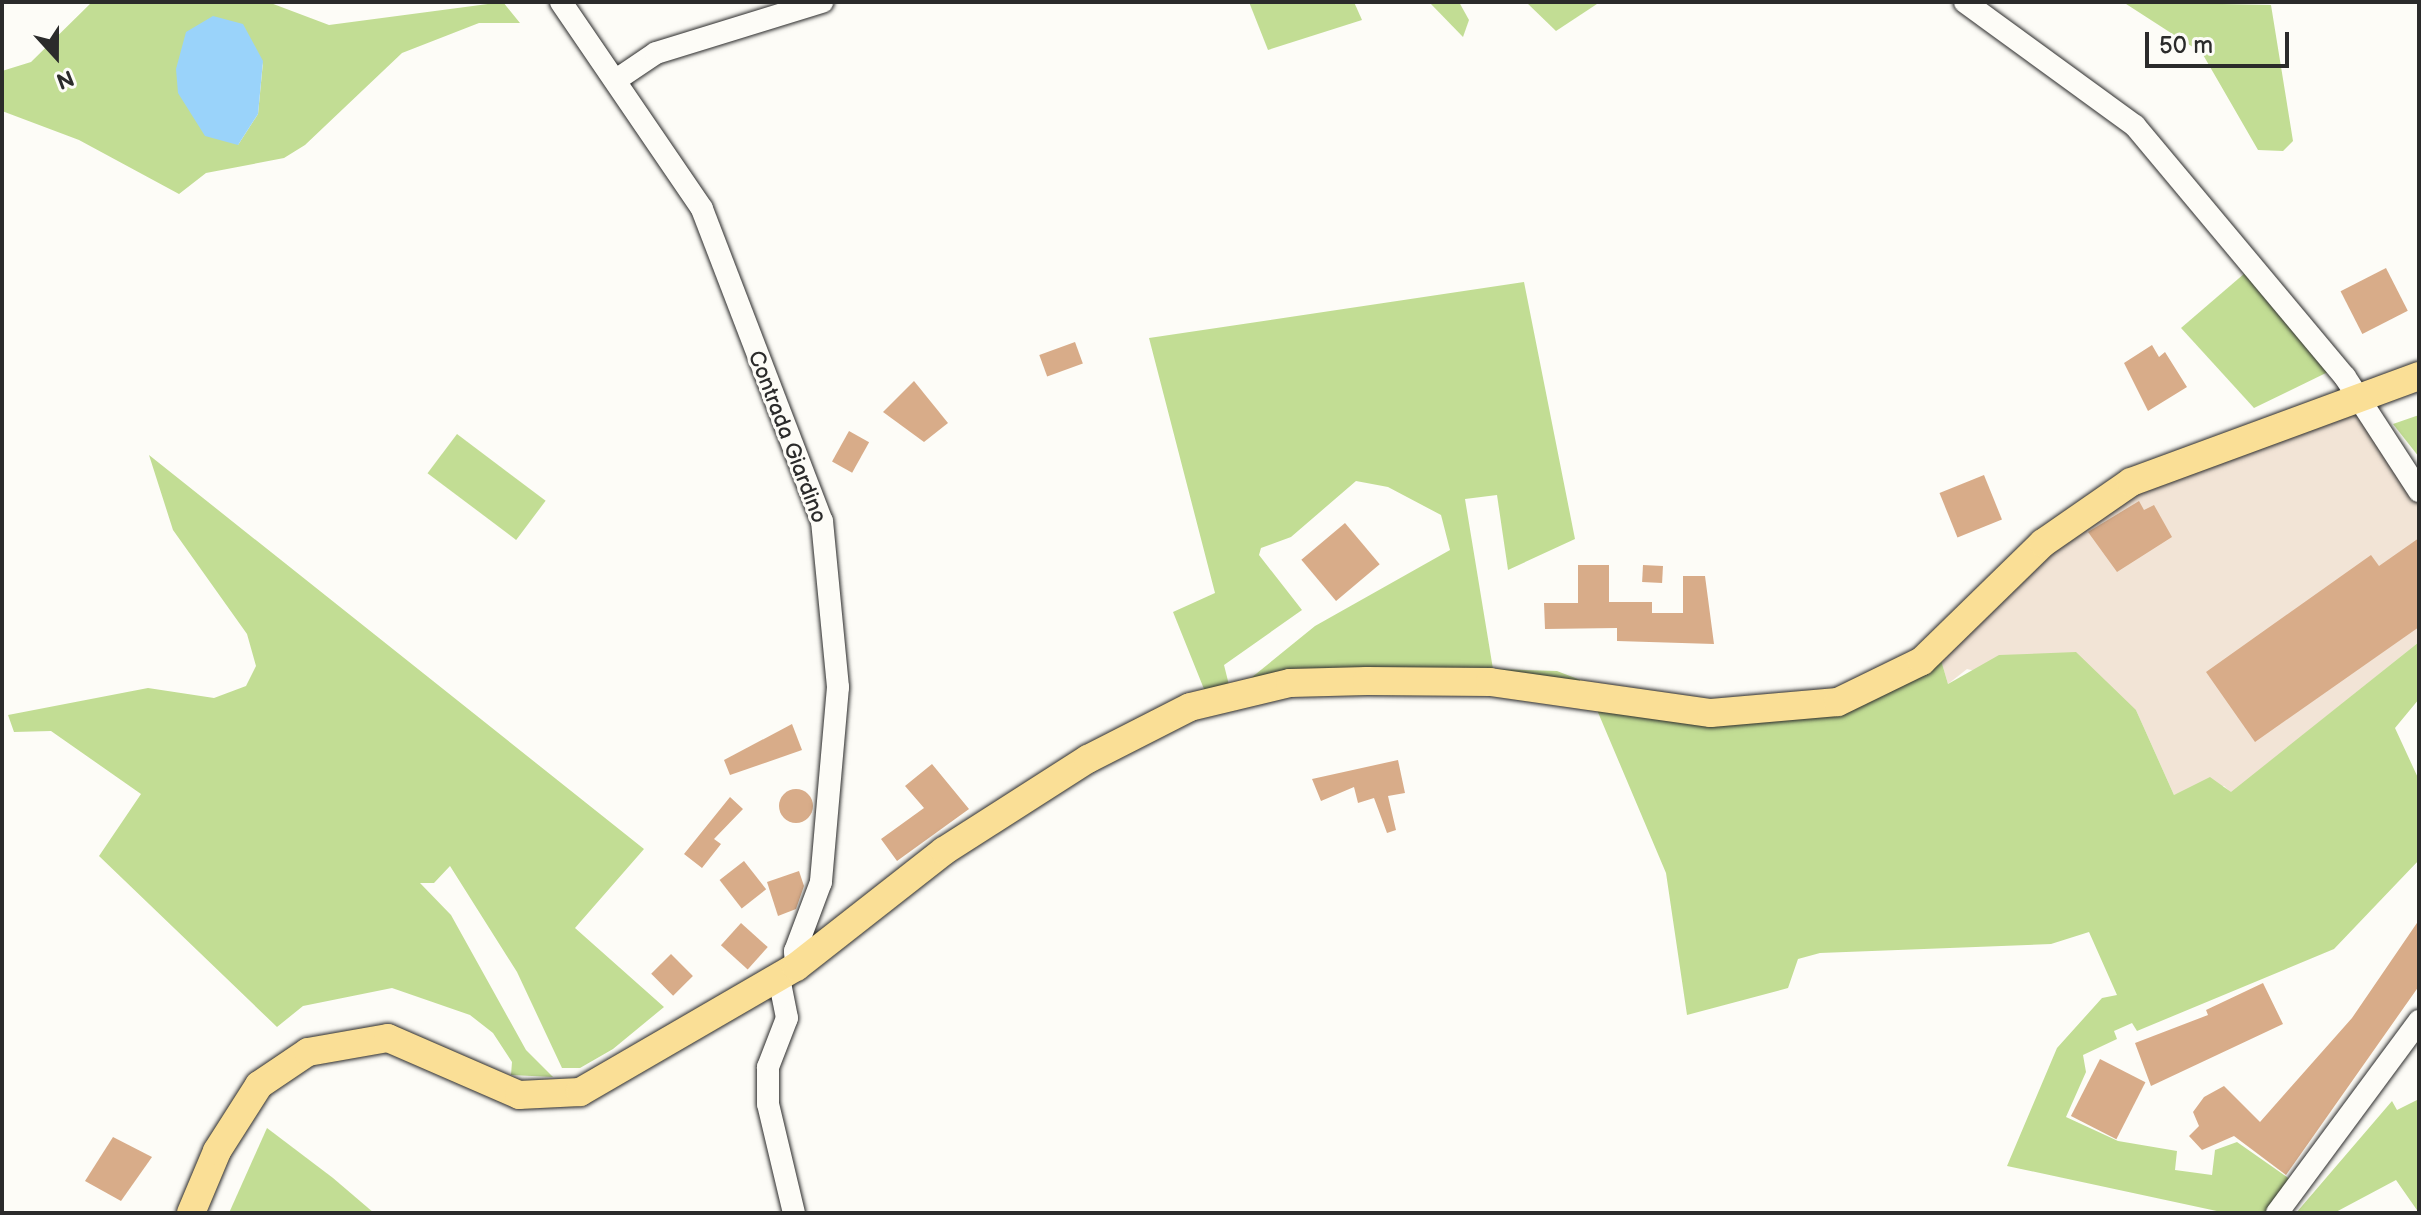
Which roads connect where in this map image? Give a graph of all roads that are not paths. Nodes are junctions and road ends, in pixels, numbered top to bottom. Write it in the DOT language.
graph roads {
  1 [pos="561,2"];
  2 [pos="822,2"];
  3 [pos="1965,2"];
  4 [pos="616,80"];
  5 [pos="2419,376"];
  6 [pos="2356,399"];
  7 [pos="2419,491"];
  8 [pos="788,972"];
  9 [pos="2419,1021"];
  10 [pos="191,1213"];
  11 [pos="794,1213"];
  12 [pos="2277,1213"];
  1 -- 4 [label="street, Contrada Giardino"];
  2 -- 4 [label="street"];
  3 -- 6 [label="street"];
  4 -- 8 [label="street, Contrada Giardino"];
  5 -- 6 [label="main road"];
  6 -- 7 [label="street"];
  6 -- 8 [label="main road"];
  8 -- 10 [label="main road"];
  8 -- 11 [label="street"];
  9 -- 12 [label="street"];
}
